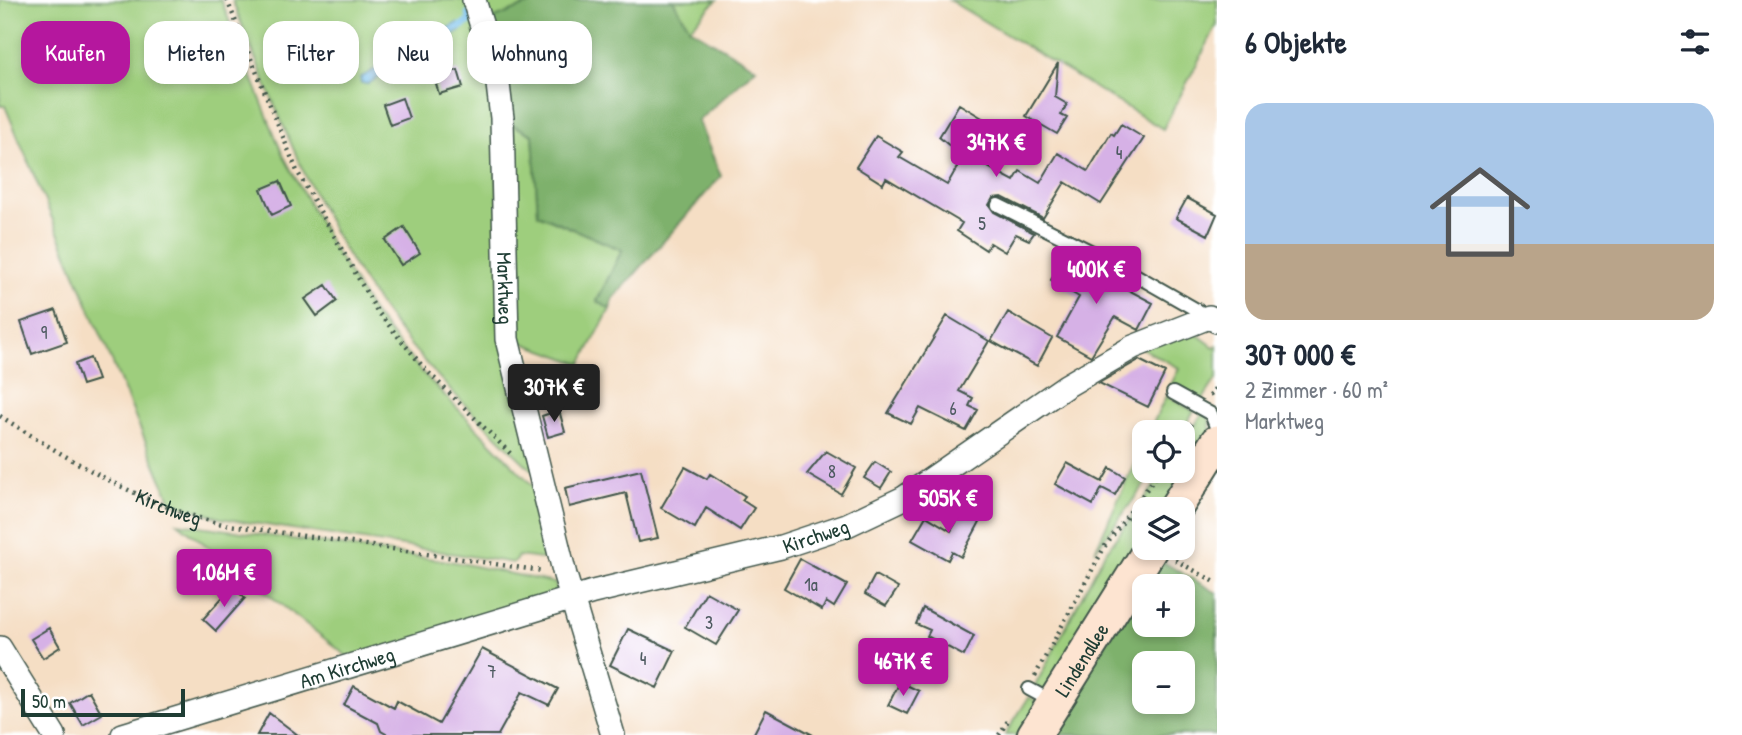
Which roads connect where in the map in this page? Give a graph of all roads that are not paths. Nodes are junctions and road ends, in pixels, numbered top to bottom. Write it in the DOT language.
graph roads {
  1 [pos="474,0"];
  2 [pos="998,205"];
  3 [pos="1213,319"];
  4 [pos="1173,393"];
  5 [pos="1217,429"];
  6 [pos="1217,442"];
  7 [pos="1183,497"];
  8 [pos="1150,560"];
  9 [pos="572,600"];
  10 [pos="0,648"];
  11 [pos="54,735"];
  12 [pos="123,735"];
  13 [pos="613,735"];
  14 [pos="1034,735"];
  1 -- 9 [label="street, Marktweg"];
  2 -- 3 [label="lane"];
  3 -- 9 [label="street, Kirchweg"];
  4 -- 5 [label="lane"];
  6 -- 7 [label="street"];
  8 -- 14 [label="street, Lindenallee"];
  9 -- 12 [label="street, Am Kirchweg"];
  9 -- 13 [label="street, Marktweg"];
  10 -- 11 [label="street"];
}
